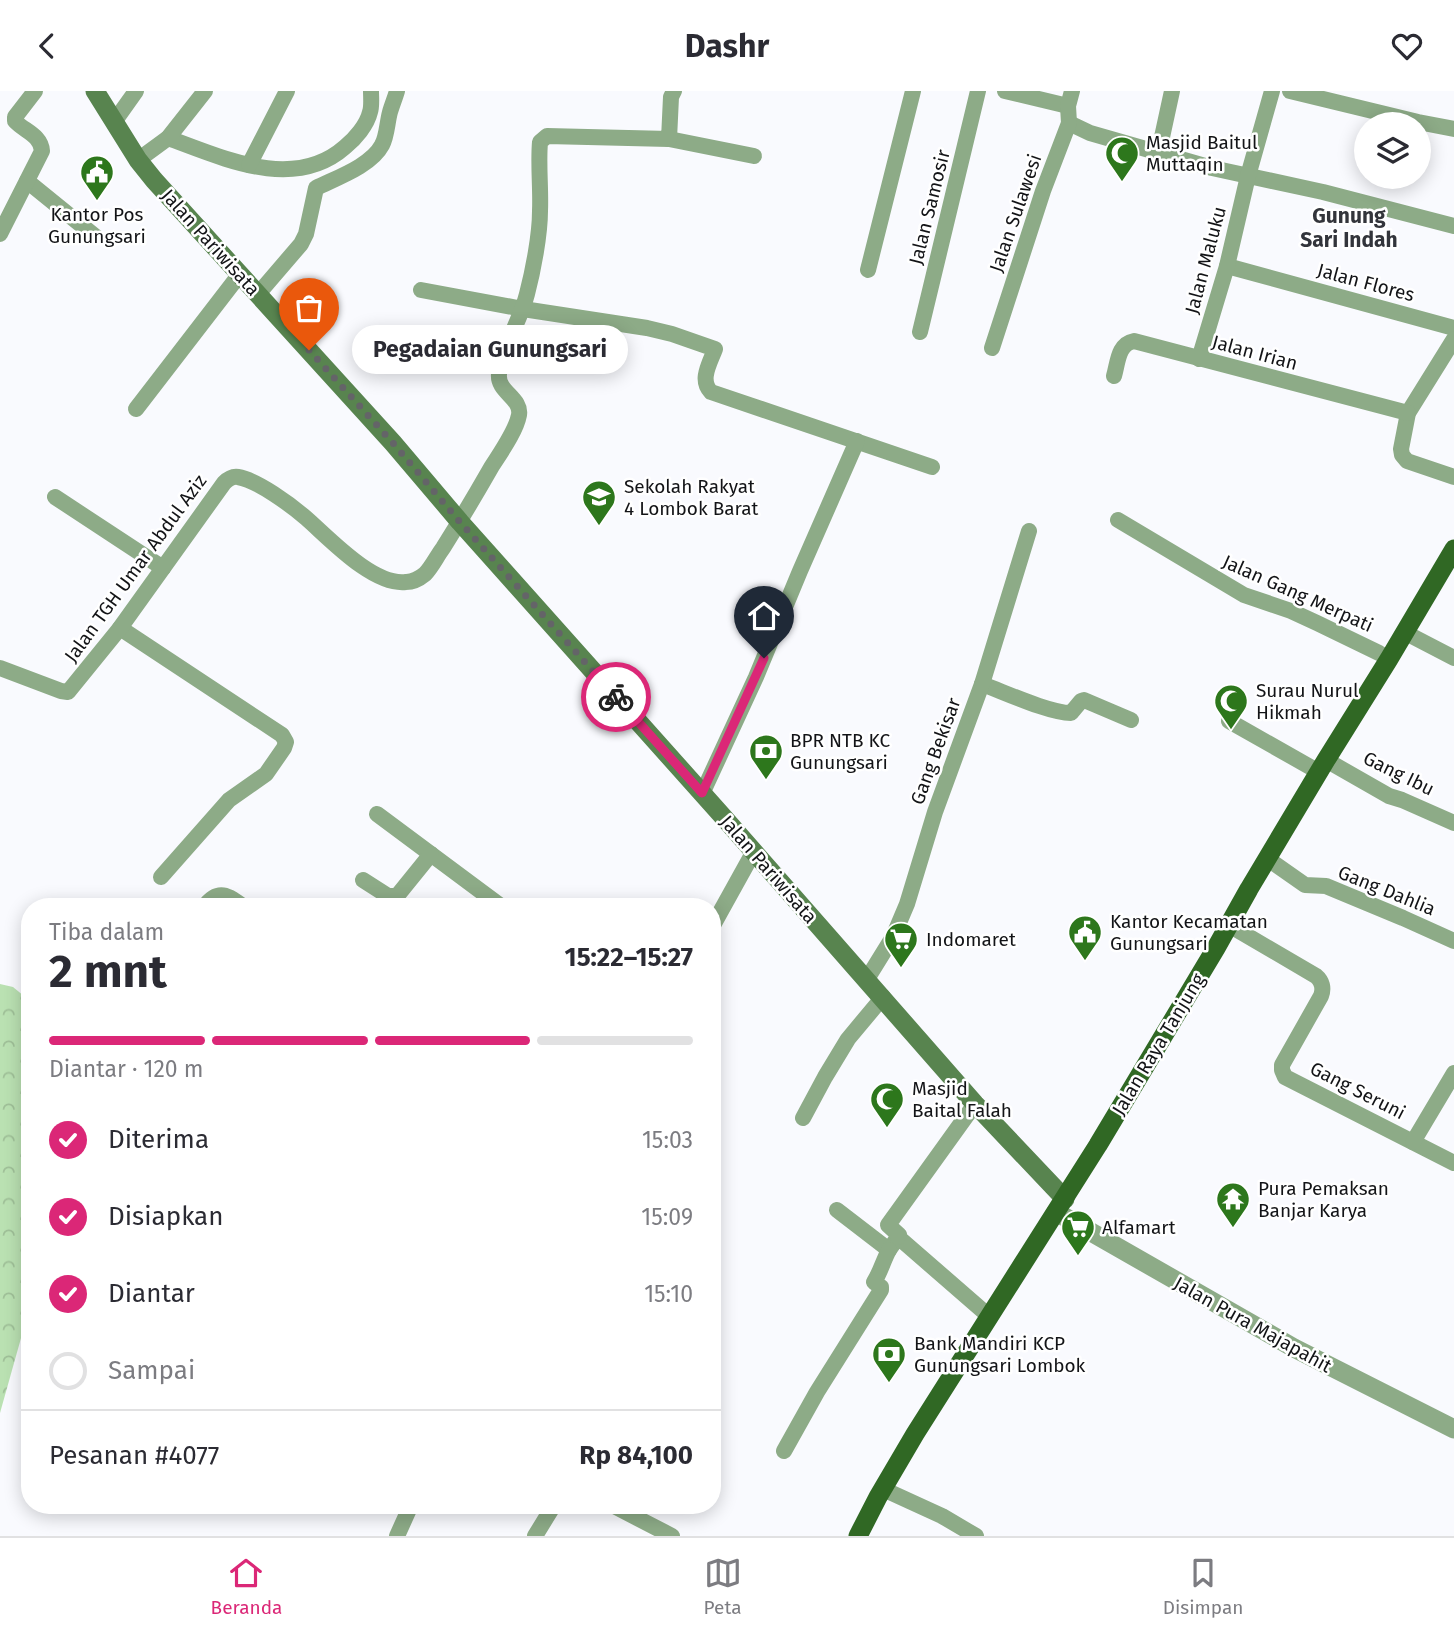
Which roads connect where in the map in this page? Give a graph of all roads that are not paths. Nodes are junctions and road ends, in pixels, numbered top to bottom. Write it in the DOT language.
graph roads {
  1 [pos="36,91"];
  2 [pos="95,91"];
  3 [pos="136,91"];
  4 [pos="205,91"];
  5 [pos="287,91"];
  6 [pos="371,91"];
  7 [pos="397,91"];
  8 [pos="674,91"];
  9 [pos="913,91"];
  10 [pos="978,91"];
  11 [pos="1005,91"];
  12 [pos="1172,91"];
  13 [pos="1272,91"];
  14 [pos="1290,91"];
  15 [pos="1070,98"];
  16 [pos="114,122"];
  17 [pos="1069,123"];
  18 [pos="1454,129"];
  19 [pos="168,138"];
  20 [pos="669,139"];
  21 [pos="1158,151"];
  22 [pos="754,156"];
  23 [pos="138,160"];
  24 [pos="249,165"];
  25 [pos="1248,176"];
  26 [pos="27,181"];
  27 [pos="1454,226"];
  28 [pos="1,230"];
  29 [pos="96,237"];
  30 [pos="1227,266"];
  31 [pos="868,270"];
  32 [pos="240,274"];
  33 [pos="421,290"];
  34 [pos="258,294"];
  35 [pos="523,309"];
  36 [pos="1454,328"];
  37 [pos="920,332"];
  38 [pos="1454,338"];
  39 [pos="992,348"];
  40 [pos="1199,359"];
  41 [pos="1114,376"];
  42 [pos="136,409"];
  43 [pos="1408,413"];
  44 [pos="857,441"];
  45 [pos="932,467"];
  46 [pos="1454,477"];
  47 [pos="55,497"];
  48 [pos="1118,520"];
  49 [pos="460,522"];
  50 [pos="1030,531"];
  51 [pos="1454,549"];
  52 [pos="163,568"];
  53 [pos="120,628"];
  54 [pos="1404,632"];
  55 [pos="1454,658"];
  56 [pos="1389,659"];
  57 [pos="0,668"];
  58 [pos="982,684"];
  59 [pos="1131,720"];
  60 [pos="1229,721"];
  61 [pos="1323,766"];
  62 [pos="702,793"];
  63 [pos="377,814"];
  64 [pos="1454,823"];
  65 [pos="754,853"];
  66 [pos="431,854"];
  67 [pos="1268,859"];
  68 [pos="161,877"];
  69 [pos="363,880"];
  70 [pos="211,898"];
  71 [pos="231,898"];
  72 [pos="490,898"];
  73 [pos="721,911"];
  74 [pos="1229,925"];
  75 [pos="1454,940"];
  76 [pos="867,979"];
  77 [pos="883,997"];
  78 [pos="1454,1073"];
  79 [pos="975,1104"];
  80 [pos="803,1118"];
  81 [pos="1413,1142"];
  82 [pos="1454,1163"];
  83 [pos="1060,1206"];
  84 [pos="837,1210"];
  85 [pos="893,1243"];
  86 [pos="990,1317"];
  87 [pos="1454,1429"];
  88 [pos="784,1451"];
  89 [pos="883,1489"];
  90 [pos="407,1514"];
  91 [pos="548,1514"];
  92 [pos="629,1514"];
  93 [pos="397,1536"];
  94 [pos="535,1536"];
  95 [pos="672,1536"];
  96 [pos="858,1536"];
  97 [pos="976,1536"];
  1 -- 26 [label="street"];
  2 -- 16 [label="main road, Jalan Pariwisata"];
  3 -- 16 [label="street"];
  4 -- 19 [label="street"];
  5 -- 24 [label="street"];
  6 -- 24 [label="street"];
  7 -- 34 [label="street"];
  8 -- 20 [label="street"];
  9 -- 31 [label="street"];
  10 -- 37 [label="street, Jalan Samosir"];
  11 -- 15 [label="street"];
  12 -- 21 [label="street"];
  13 -- 25 [label="street, Jalan Maluku"];
  14 -- 18 [label="street"];
  15 -- 17 [label="street, Jalan Sulawesi"];
  16 -- 23 [label="main road, Jalan Pariwisata"];
  17 -- 21 [label="street"];
  17 -- 39 [label="street, Jalan Sulawesi"];
  19 -- 23 [label="street"];
  19 -- 24 [label="street"];
  20 -- 22 [label="street"];
  20 -- 35 [label="street"];
  21 -- 25 [label="street"];
  23 -- 32 [label="main road, Jalan Pariwisata"];
  25 -- 27 [label="street"];
  25 -- 30 [label="street, Jalan Maluku"];
  26 -- 28 [label="street"];
  26 -- 29 [label="street"];
  30 -- 36 [label="street, Jalan Flores"];
  30 -- 40 [label="street, Jalan Maluku"];
  32 -- 34 [label="main road, Jalan Pariwisata"];
  32 -- 42 [label="street"];
  33 -- 35 [label="street"];
  34 -- 49 [label="main road, Jalan Pariwisata"];
  35 -- 44 [label="street"];
  35 -- 49 [label="street"];
  38 -- 43 [label="street"];
  40 -- 41 [label="street, Jalan Irian"];
  40 -- 43 [label="street, Jalan Irian"];
  43 -- 46 [label="street"];
  44 -- 45 [label="street"];
  44 -- 62 [label="street"];
  47 -- 52 [label="street"];
  48 -- 56 [label="street, Jalan Gang Merpati"];
  49 -- 52 [label="street, Jalan TGH Umar Abdul Aziz"];
  49 -- 62 [label="main road, Jalan Pariwisata"];
  50 -- 58 [label="street, Gang Bekisar"];
  51 -- 54 [label="main road, Jalan Raya Tanjung"];
  52 -- 53 [label="street, Jalan TGH Umar Abdul Aziz"];
  53 -- 57 [label="street, Jalan TGH Umar Abdul Aziz"];
  53 -- 68 [label="street"];
  54 -- 55 [label="street"];
  54 -- 56 [label="main road, Jalan Raya Tanjung"];
  56 -- 61 [label="main road, Jalan Raya Tanjung"];
  58 -- 59 [label="street"];
  58 -- 76 [label="street, Gang Bekisar"];
  60 -- 61 [label="street, Gang Ibu"];
  61 -- 64 [label="street, Gang Ibu"];
  61 -- 67 [label="main road, Jalan Raya Tanjung"];
  62 -- 65 [label="main road, Jalan Pariwisata"];
  63 -- 66 [label="street"];
  65 -- 73 [label="street"];
  65 -- 76 [label="main road, Jalan Pariwisata"];
  66 -- 69 [label="street"];
  66 -- 72 [label="street"];
  67 -- 74 [label="main road, Jalan Raya Tanjung"];
  67 -- 75 [label="street, Gang Dahlia"];
  70 -- 71 [label="street"];
  74 -- 81 [label="street, Gang Seruni"];
  74 -- 83 [label="main road, Jalan Raya Tanjung"];
  76 -- 77 [label="main road, Jalan Pariwisata"];
  77 -- 79 [label="main road, Jalan Pariwisata"];
  77 -- 80 [label="street"];
  78 -- 81 [label="street"];
  79 -- 83 [label="main road, Jalan Pariwisata"];
  79 -- 85 [label="street"];
  81 -- 82 [label="street, Gang Seruni"];
  83 -- 86 [label="main road, Jalan Raya Tanjung"];
  83 -- 87 [label="street, Jalan Pura Majapahit"];
  84 -- 85 [label="street"];
  85 -- 86 [label="street"];
  85 -- 88 [label="street"];
  86 -- 89 [label="main road, Jalan Raya Tanjung"];
  89 -- 96 [label="main road, Jalan Raya Tanjung"];
  89 -- 97 [label="street"];
  90 -- 93 [label="street"];
  91 -- 94 [label="street"];
  92 -- 95 [label="street"];
}
